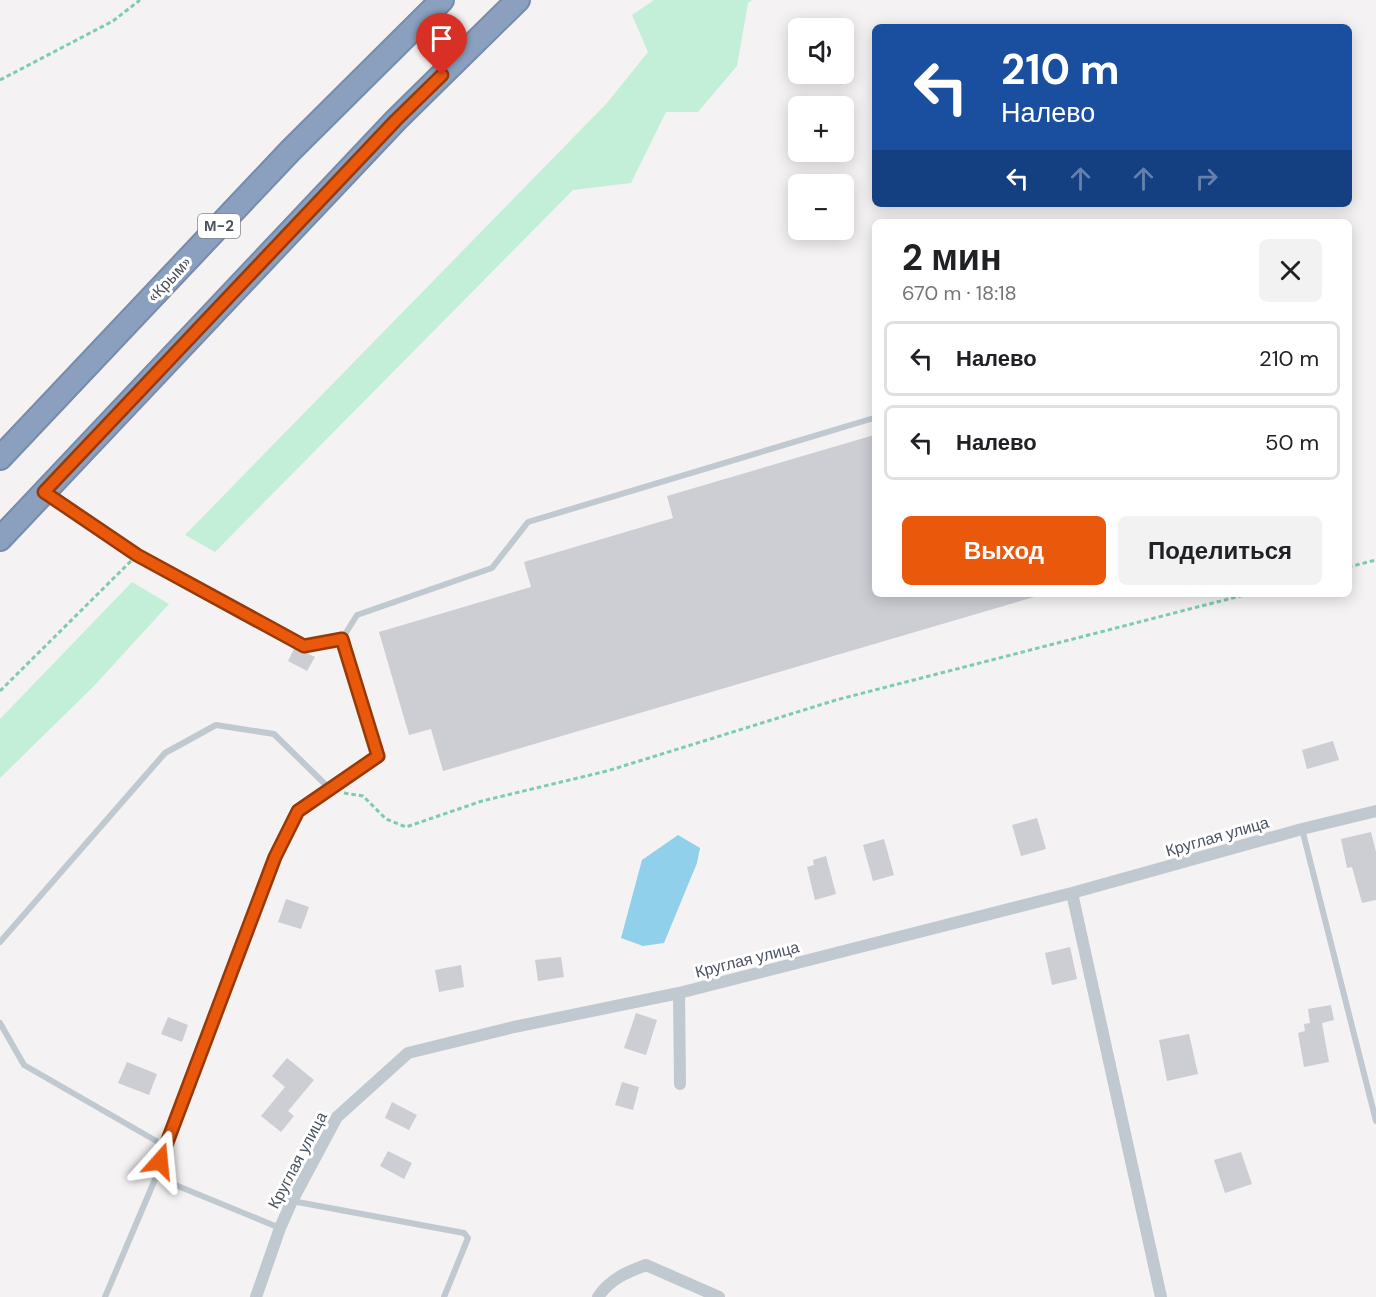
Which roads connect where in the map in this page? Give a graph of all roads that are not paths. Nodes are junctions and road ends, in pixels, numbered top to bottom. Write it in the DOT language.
graph roads {
  1 [pos="442,0"];
  2 [pos="518,0"];
  3 [pos="872,419"];
  4 [pos="0,458"];
  5 [pos="44,492"];
  6 [pos="0,539"];
  7 [pos="342,639"];
  8 [pos="331,790"];
  9 [pos="1376,811"];
  10 [pos="1302,829"];
  11 [pos="1072,893"];
  12 [pos="0,942"];
  13 [pos="679,993"];
  14 [pos="0,1023"];
  15 [pos="680,1084"];
  16 [pos="1376,1121"];
  17 [pos="165,1146"];
  18 [pos="156,1177"];
  19 [pos="292,1201"];
  20 [pos="280,1228"];
  21 [pos="105,1297"];
  22 [pos="256,1297"];
  23 [pos="444,1297"];
  24 [pos="598,1297"];
  25 [pos="719,1297"];
  26 [pos="1161,1297"];
  1 -- 4 [label="highway, «Крым» / М-2"];
  2 -- 5 [label="highway"];
  3 -- 7 [label="lane"];
  5 -- 6 [label="highway"];
  5 -- 7 [label="lane"];
  7 -- 8 [label="lane"];
  8 -- 12 [label="lane"];
  8 -- 17 [label="lane"];
  9 -- 10 [label="street, Круглая улица"];
  10 -- 11 [label="street, Круглая улица"];
  10 -- 16 [label="lane"];
  11 -- 13 [label="street, Круглая улица"];
  11 -- 26 [label="street"];
  13 -- 15 [label="street"];
  13 -- 19 [label="street, Круглая улица"];
  14 -- 17 [label="lane"];
  17 -- 18 [label="lane"];
  18 -- 20 [label="lane"];
  18 -- 21 [label="lane"];
  19 -- 20 [label="street, Круглая улица"];
  19 -- 23 [label="lane"];
  20 -- 22 [label="street, Круглая улица"];
  24 -- 25 [label="street"];
}
